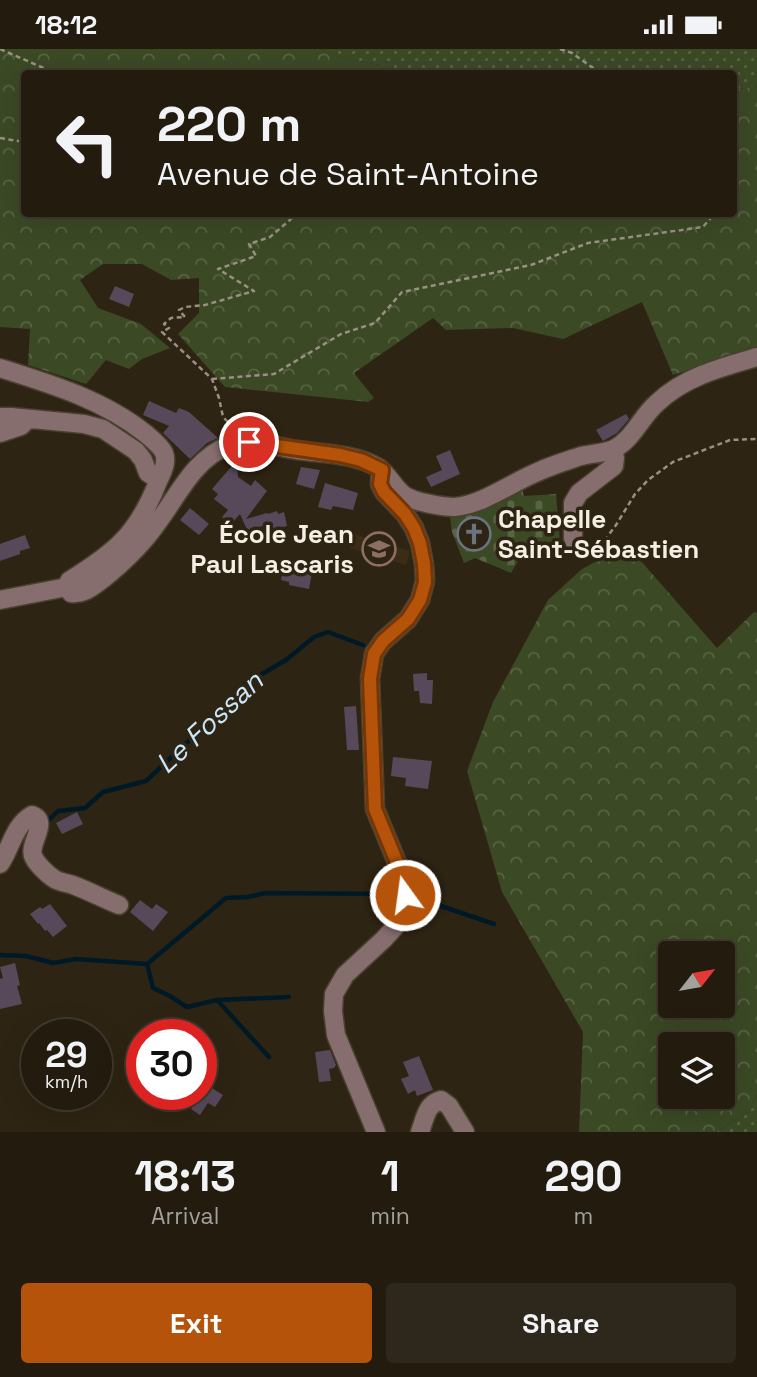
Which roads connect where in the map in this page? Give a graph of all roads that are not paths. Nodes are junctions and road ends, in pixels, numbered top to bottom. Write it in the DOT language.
graph roads {
  1 [pos="757,357"];
  2 [pos="0,368"];
  3 [pos="0,417"];
  4 [pos="29,419"];
  5 [pos="0,433"];
  6 [pos="612,450"];
  7 [pos="382,470"];
  8 [pos="158,480"];
  9 [pos="576,545"];
  10 [pos="67,587"];
  11 [pos="0,600"];
  12 [pos="0,864"];
  13 [pos="119,905"];
  14 [pos="376,1132"];
  15 [pos="420,1132"];
  16 [pos="465,1132"];
  1 -- 6 [label="street"];
  2 -- 8 [label="street"];
  3 -- 4 [label="street"];
  4 -- 5 [label="street"];
  4 -- 8 [label="street"];
  6 -- 7 [label="street"];
  6 -- 9 [label="street"];
  7 -- 10 [label="street"];
  7 -- 14 [label="street"];
  8 -- 10 [label="street"];
  10 -- 11 [label="street"];
  12 -- 13 [label="street"];
  15 -- 16 [label="street"];
}
